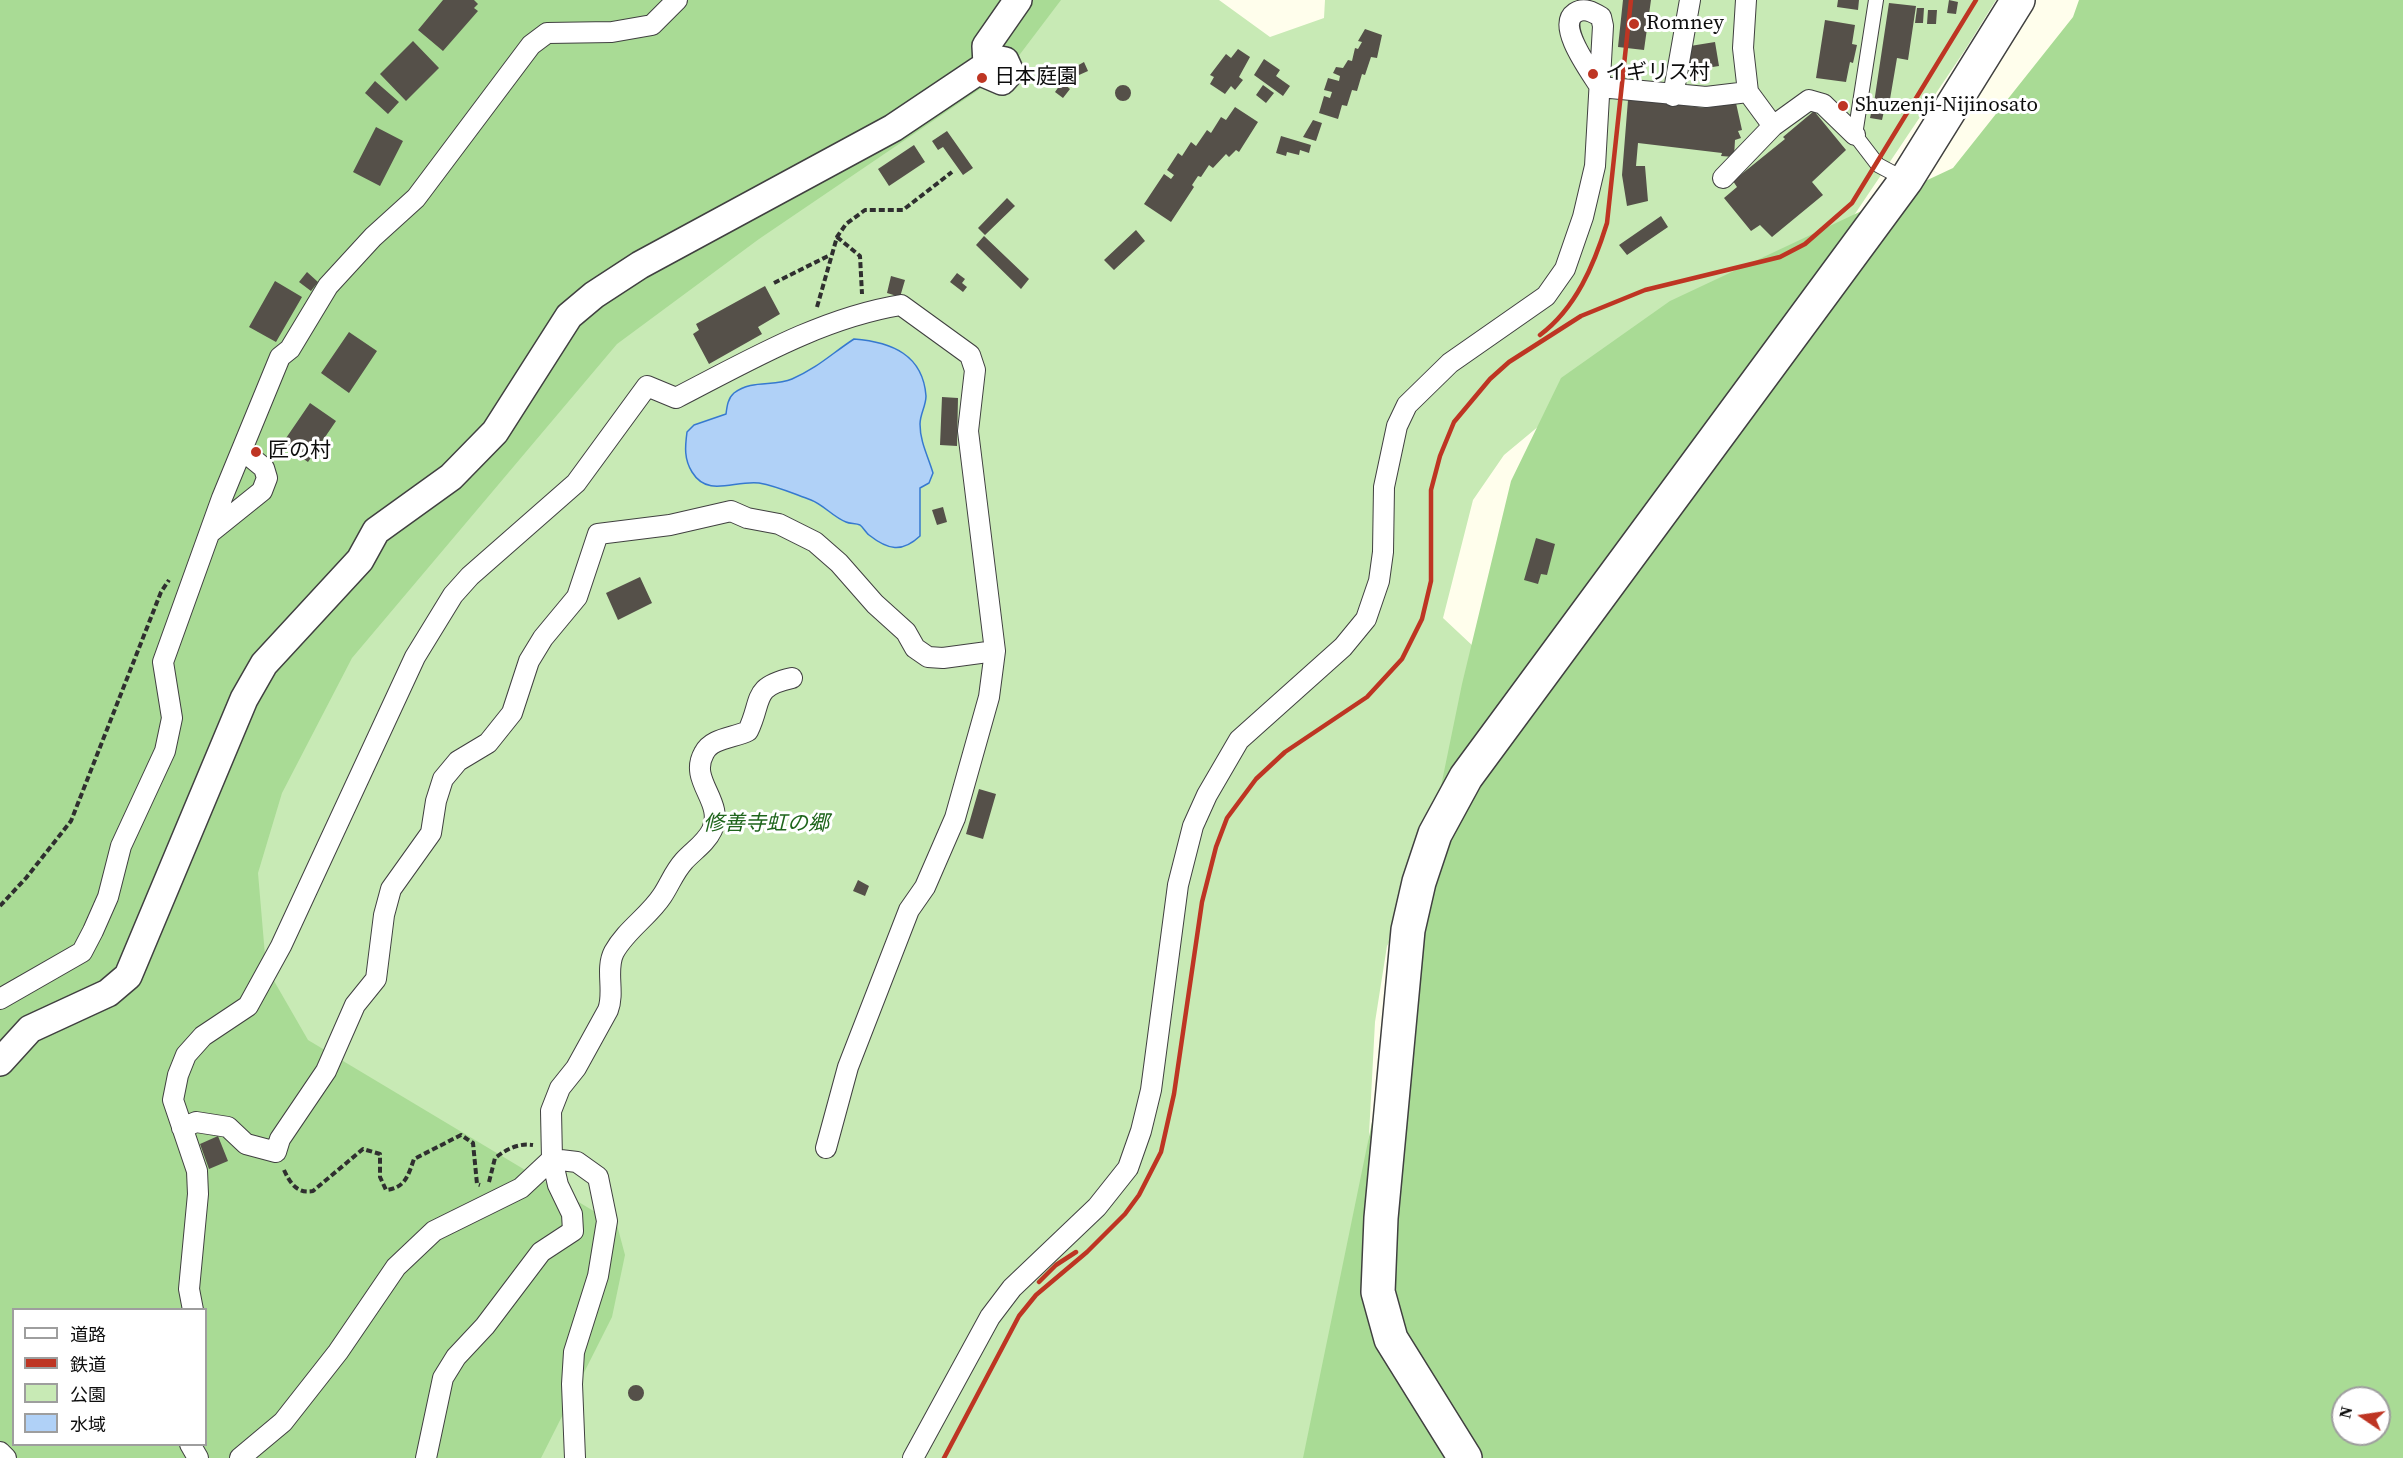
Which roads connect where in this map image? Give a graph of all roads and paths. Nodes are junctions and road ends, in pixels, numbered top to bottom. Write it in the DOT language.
graph roads {
  1 [pos="677,0"];
  2 [pos="1018,0"];
  3 [pos="1689,0"];
  4 [pos="1746,0"];
  5 [pos="1876,0"];
  6 [pos="2018,0"];
  7 [pos="1748,92"];
  8 [pos="1673,96"];
  9 [pos="1773,126"];
  10 [pos="1855,135"];
  11 [pos="952,172"];
  12 [pos="1723,178"];
  13 [pos="1906,180"];
  14 [pos="837,237"];
  15 [pos="831,254"];
  16 [pos="774,283"];
  17 [pos="863,311"];
  18 [pos="791,341"];
  19 [pos="243,450"];
  20 [pos="211,532"];
  21 [pos="174,573"];
  22 [pos="995,651"];
  23 [pos="792,678"];
  24 [pos="0,906"];
  25 [pos="0,999"];
  26 [pos="0,1062"];
  27 [pos="182,1128"];
  28 [pos="826,1148"];
  29 [pos="276,1152"];
  30 [pos="552,1159"];
  31 [pos="193,1308"];
  32 [pos="0,1452"];
  33 [pos="6,1458"];
  34 [pos="240,1458"];
  35 [pos="426,1458"];
  36 [pos="575,1458"];
  37 [pos="913,1458"];
  38 [pos="1465,1458"];
  1 -- 19 [label="street"];
  2 -- 26 [label="street"];
  3 -- 8 [label="street"];
  4 -- 7 [label="street"];
  5 -- 10 [label="lane"];
  6 -- 13 [label="street"];
  7 -- 8 [label="street"];
  7 -- 9 [label="street"];
  8 -- 37 [label="street"];
  9 -- 10 [label="street"];
  9 -- 12 [label="street"];
  10 -- 13 [label="lane"];
  11 -- 14 [label="path"];
  13 -- 38 [label="street"];
  14 -- 15 [label="path"];
  14 -- 17 [label="path"];
  15 -- 16 [label="path"];
  15 -- 18 [label="path"];
  17 -- 18 [label="street"];
  17 -- 22 [label="street"];
  18 -- 27 [label="street"];
  19 -- 20 [label="street"];
  19 -- 20 [label="street"];
  20 -- 25 [label="street"];
  21 -- 24 [label="path"];
  22 -- 28 [label="street"];
  22 -- 29 [label="street"];
  23 -- 30 [label="street"];
  27 -- 29 [label="street"];
  27 -- 31 [label="street"];
  29 -- 30 [label="path"];
  30 -- 34 [label="street"];
  30 -- 35 [label="street"];
  30 -- 36 [label="street"];
  32 -- 33 [label="street"];
}
